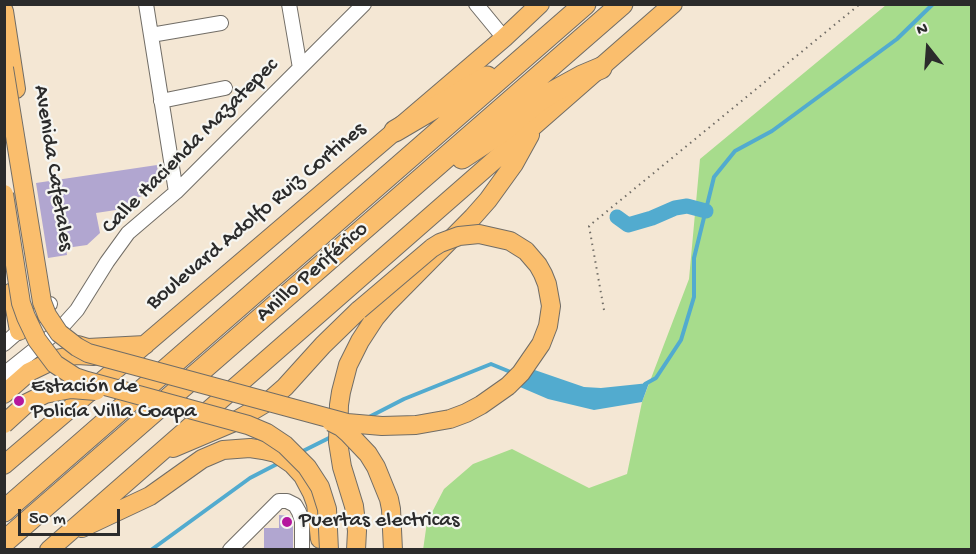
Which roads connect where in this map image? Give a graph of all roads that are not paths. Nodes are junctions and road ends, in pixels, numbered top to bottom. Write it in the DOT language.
graph roads {
  1 [pos="146,4"];
  2 [pos="289,4"];
  3 [pos="364,4"];
  4 [pos="476,4"];
  5 [pos="540,4"];
  6 [pos="585,4"];
  7 [pos="622,4"];
  8 [pos="673,4"];
  9 [pos="4,11"];
  10 [pos="221,23"];
  11 [pos="151,35"];
  12 [pos="504,38"];
  13 [pos="531,51"];
  14 [pos="4,68"];
  15 [pos="300,68"];
  16 [pos="601,68"];
  17 [pos="225,88"];
  18 [pos="161,101"];
  19 [pos="535,126"];
  20 [pos="395,131"];
  21 [pos="412,187"];
  22 [pos="176,192"];
  23 [pos="4,194"];
  24 [pos="4,246"];
  25 [pos="7,265"];
  26 [pos="43,266"];
  27 [pos="50,304"];
  28 [pos="59,330"];
  29 [pos="19,331"];
  30 [pos="4,344"];
  31 [pos="145,345"];
  32 [pos="99,357"];
  33 [pos="19,362"];
  34 [pos="4,374"];
  35 [pos="4,394"];
  36 [pos="134,394"];
  37 [pos="316,414"];
  38 [pos="4,424"];
  39 [pos="160,453"];
  40 [pos="4,465"];
  41 [pos="4,511"];
  42 [pos="65,536"];
  43 [pos="4,542"];
  44 [pos="49,549"];
  45 [pos="230,549"];
  46 [pos="302,549"];
  47 [pos="320,549"];
  48 [pos="329,549"];
  49 [pos="356,549"];
  50 [pos="393,549"];
  1 -- 11 [label="street"];
  2 -- 15 [label="street"];
  3 -- 15 [label="street, Calle Hacienda Mazatepec"];
  4 -- 12 [label="street"];
  5 -- 12 [label="main road, Boulevard Adolfo Ruiz Cortines"];
  6 -- 13 [label="highway, Anillo Periférico"];
  7 -- 21 [label="highway, Anillo Periférico"];
  8 -- 16 [label="main road"];
  9 -- 26 [label="main road, Avenida Cafetales"];
  10 -- 11 [label="street"];
  11 -- 18 [label="street"];
  12 -- 20 [label="main road, Boulevard Adolfo Ruiz Cortines"];
  13 -- 20 [label="highway"];
  13 -- 41 [label="highway, Anillo Periférico"];
  14 -- 32 [label="main road, bridge"];
  15 -- 22 [label="street, Calle Hacienda Mazatepec"];
  16 -- 19 [label="main road"];
  16 -- 21 [label="highway"];
  17 -- 18 [label="street"];
  18 -- 22 [label="street"];
  19 -- 39 [label="main road"];
  19 -- 49 [label="main road"];
  20 -- 31 [label="main road, Boulevard Adolfo Ruiz Cortines"];
  21 -- 43 [label="highway, Anillo Periférico"];
  22 -- 28 [label="street, Calle Hacienda Mazatepec"];
  23 -- 36 [label="main road, bridge"];
  24 -- 25 [label="main road"];
  25 -- 26 [label="main road"];
  25 -- 29 [label="main road"];
  26 -- 27 [label="main road, Avenida Cafetales"];
  27 -- 28 [label="main road, Avenida Cafetales"];
  27 -- 29 [label="street"];
  28 -- 29 [label="street"];
  28 -- 31 [label="main road"];
  28 -- 33 [label="street, Calle Hacienda Mazatepec"];
  29 -- 30 [label="street"];
  30 -- 33 [label="street"];
  31 -- 40 [label="main road, Boulevard Adolfo Ruiz Cortines"];
  32 -- 35 [label="main road, bridge"];
  32 -- 37 [label="main road, bridge"];
  33 -- 34 [label="street, Calle Hacienda Mazatepec"];
  36 -- 38 [label="main road, bridge"];
  36 -- 48 [label="main road, bridge"];
  37 -- 39 [label="main road, bridge"];
  37 -- 50 [label="main road, bridge"];
  39 -- 42 [label="main road"];
  42 -- 44 [label="main road"];
  42 -- 47 [label="main road"];
  45 -- 46 [label="street"];
}
